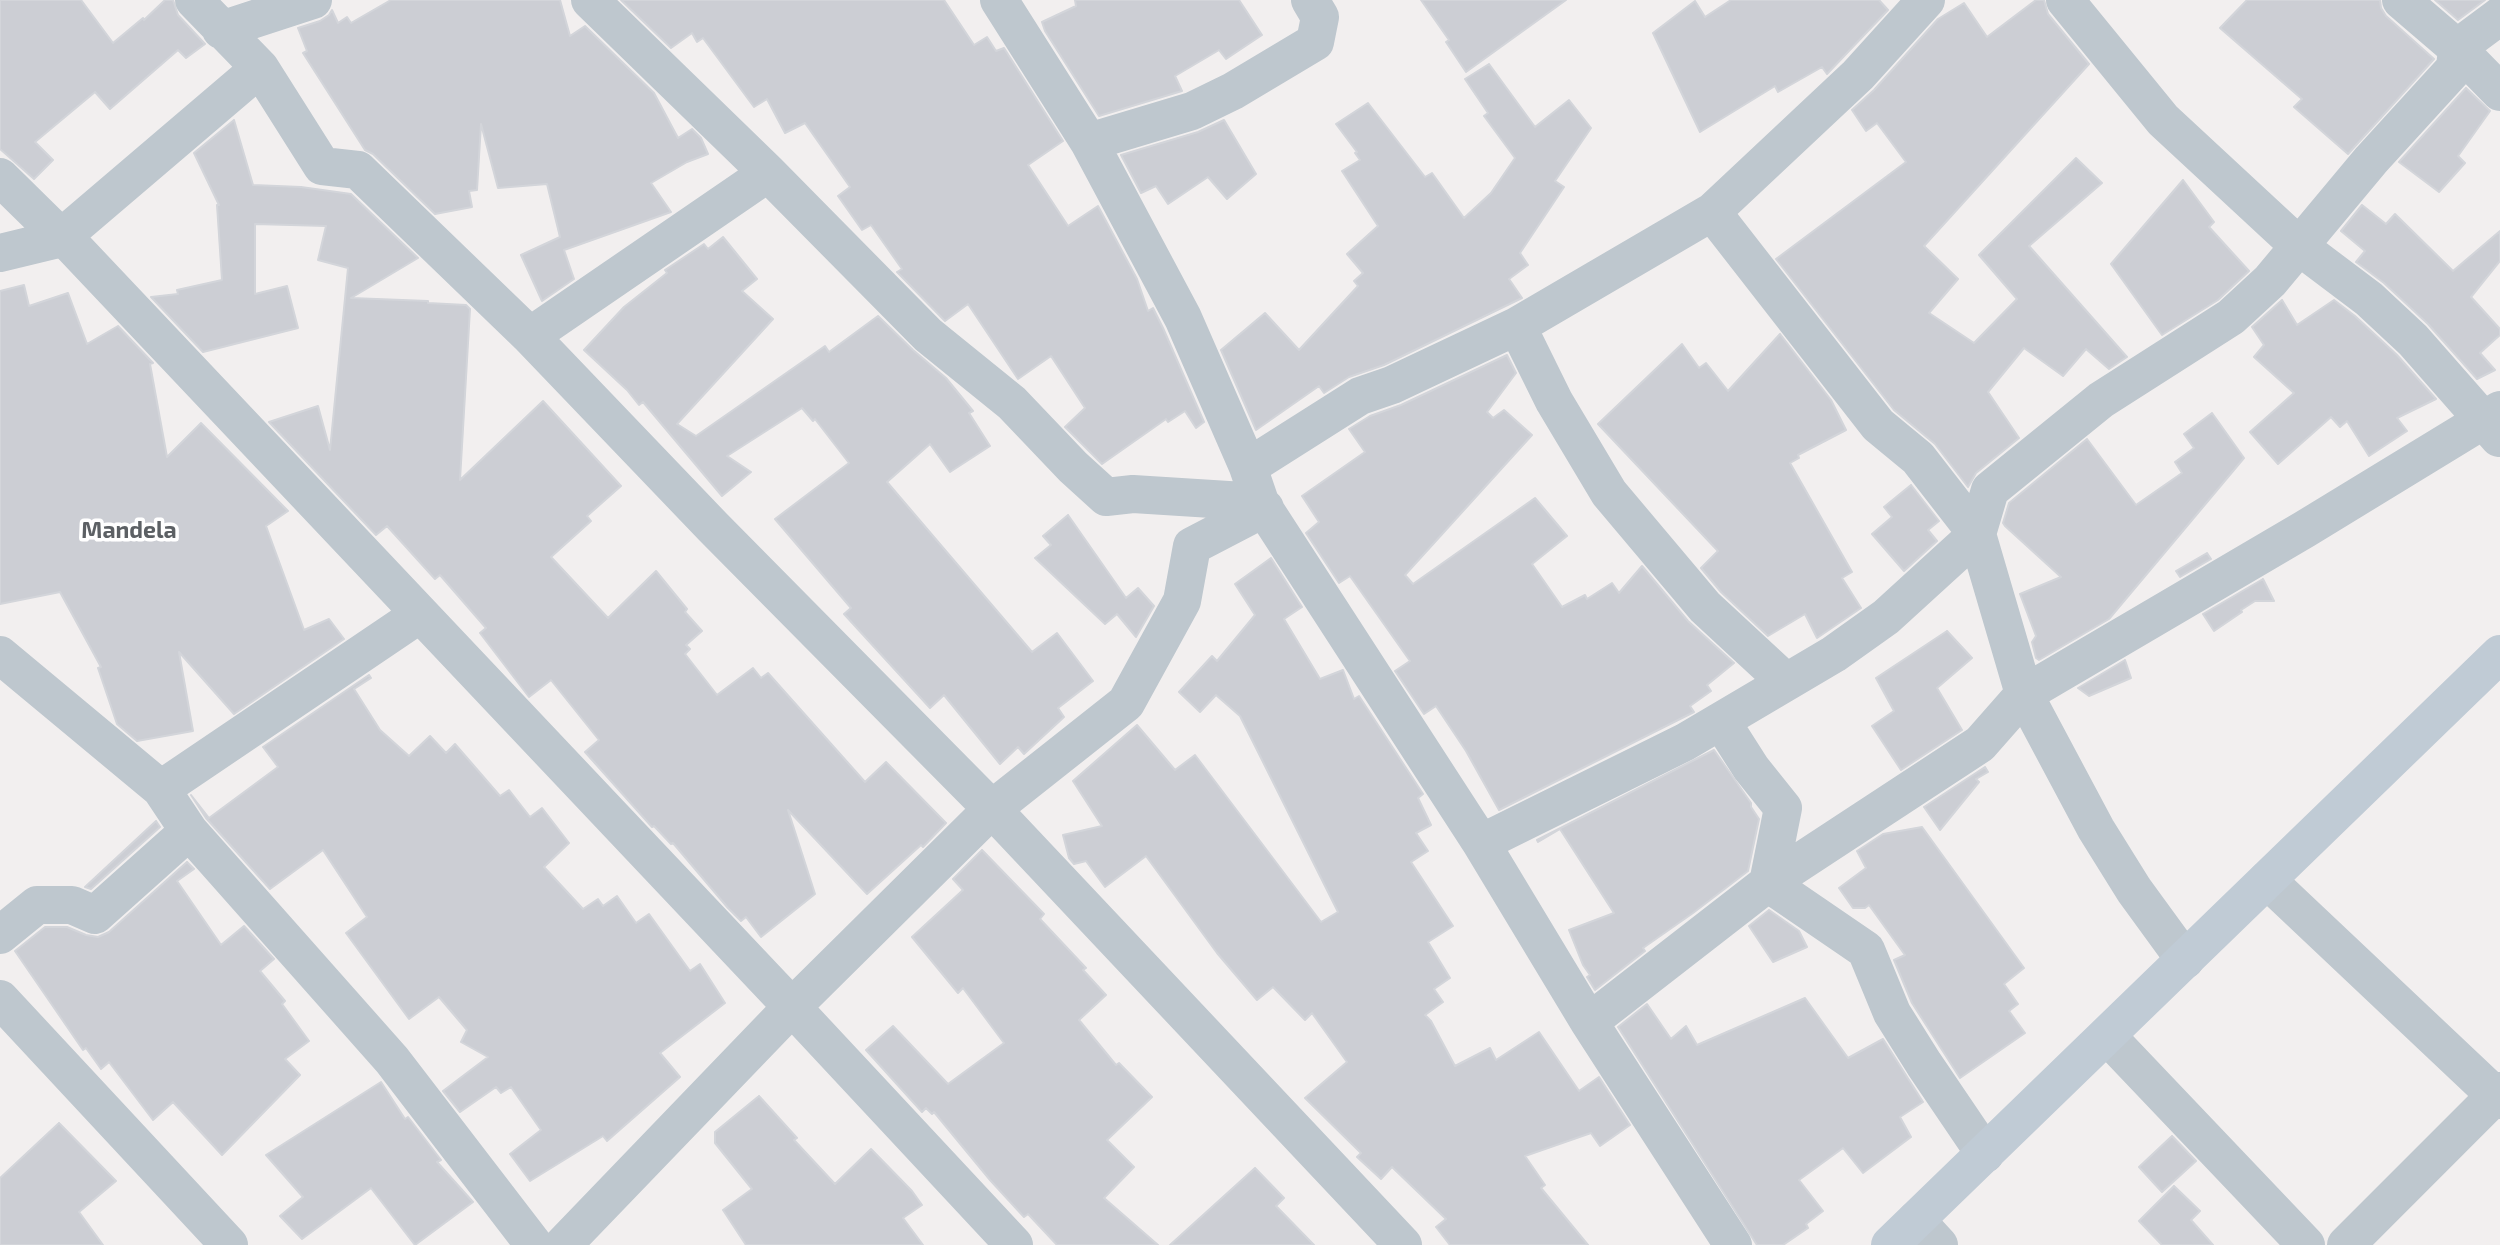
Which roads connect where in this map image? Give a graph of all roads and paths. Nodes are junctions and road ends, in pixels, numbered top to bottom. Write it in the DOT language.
graph roads {
  1 [pos="194,0"];
  2 [pos="313,0"];
  3 [pos="590,0"];
  4 [pos="999,0"];
  5 [pos="1310,0"];
  6 [pos="1926,0"];
  7 [pos="2065,0"];
  8 [pos="2401,0"];
  9 [pos="2500,16"];
  10 [pos="221,30"];
  11 [pos="2457,48"];
  12 [pos="260,68"];
  13 [pos="2500,92"];
  14 [pos="1088,142"];
  15 [pos="768,173"];
  16 [pos="0,177"];
  17 [pos="1712,212"];
  18 [pos="63,237"];
  19 [pos="2300,247"];
  20 [pos="0,253"];
  21 [pos="1517,326"];
  22 [pos="530,336"];
  23 [pos="2494,423"];
  24 [pos="1257,492"];
  25 [pos="1977,534"];
  26 [pos="421,614"];
  27 [pos="0,655"];
  28 [pos="2497,662"];
  29 [pos="1786,682"];
  30 [pos="2024,694"];
  31 [pos="1721,721"];
  32 [pos="161,789"];
  33 [pos="992,809"];
  34 [pos="189,831"];
  35 [pos="1481,844"];
  36 [pos="2267,880"];
  37 [pos="1768,883"];
  38 [pos="0,935"];
  39 [pos="2185,960"];
  40 [pos="0,999"];
  41 [pos="792,1006"];
  42 [pos="1589,1021"];
  43 [pos="2107,1036"];
  44 [pos="2498,1096"];
  45 [pos="1985,1154"];
  46 [pos="1915,1236"];
  47 [pos="229,1245"];
  48 [pos="534,1245"];
  49 [pos="563,1245"];
  50 [pos="1014,1245"];
  51 [pos="1403,1245"];
  52 [pos="1733,1245"];
  53 [pos="2306,1245"];
  54 [pos="2346,1245"];
  1 -- 10 [label="street"];
  2 -- 10 [label="street"];
  3 -- 15 [label="street"];
  4 -- 14 [label="street"];
  5 -- 14 [label="street"];
  6 -- 17 [label="street"];
  7 -- 19 [label="street"];
  8 -- 11 [label="street"];
  9 -- 11 [label="street"];
  10 -- 12 [label="street"];
  11 -- 13 [label="street"];
  11 -- 19 [label="street"];
  12 -- 18 [label="street"];
  12 -- 22 [label="street"];
  14 -- 24 [label="street"];
  15 -- 22 [label="street"];
  15 -- 24 [label="street"];
  16 -- 18 [label="street"];
  17 -- 21 [label="street"];
  17 -- 25 [label="street"];
  18 -- 20 [label="street"];
  18 -- 26 [label="street"];
  19 -- 23 [label="street"];
  19 -- 25 [label="street"];
  21 -- 24 [label="street"];
  21 -- 29 [label="street"];
  22 -- 33 [label="street"];
  23 -- 30 [label="street"];
  24 -- 33 [label="street"];
  24 -- 35 [label="street"];
  25 -- 29 [label="street"];
  25 -- 30 [label="street"];
  26 -- 32 [label="street"];
  26 -- 41 [label="street"];
  27 -- 32 [label="street"];
  28 -- 36 [label="street"];
  29 -- 31 [label="street"];
  30 -- 37 [label="street"];
  30 -- 39 [label="street"];
  31 -- 35 [label="street"];
  31 -- 37 [label="street"];
  32 -- 34 [label="street"];
  33 -- 41 [label="street"];
  33 -- 51 [label="street"];
  34 -- 38 [label="street"];
  34 -- 48 [label="street"];
  35 -- 42 [label="street"];
  36 -- 39 [label="street"];
  36 -- 44 [label="street"];
  37 -- 42 [label="street"];
  37 -- 45 [label="street"];
  39 -- 43 [label="street"];
  40 -- 47 [label="street"];
  41 -- 49 [label="street"];
  41 -- 50 [label="street"];
  42 -- 52 [label="street"];
  43 -- 45 [label="street"];
  43 -- 53 [label="street"];
  44 -- 54 [label="street"];
  45 -- 46 [label="street"];
}
